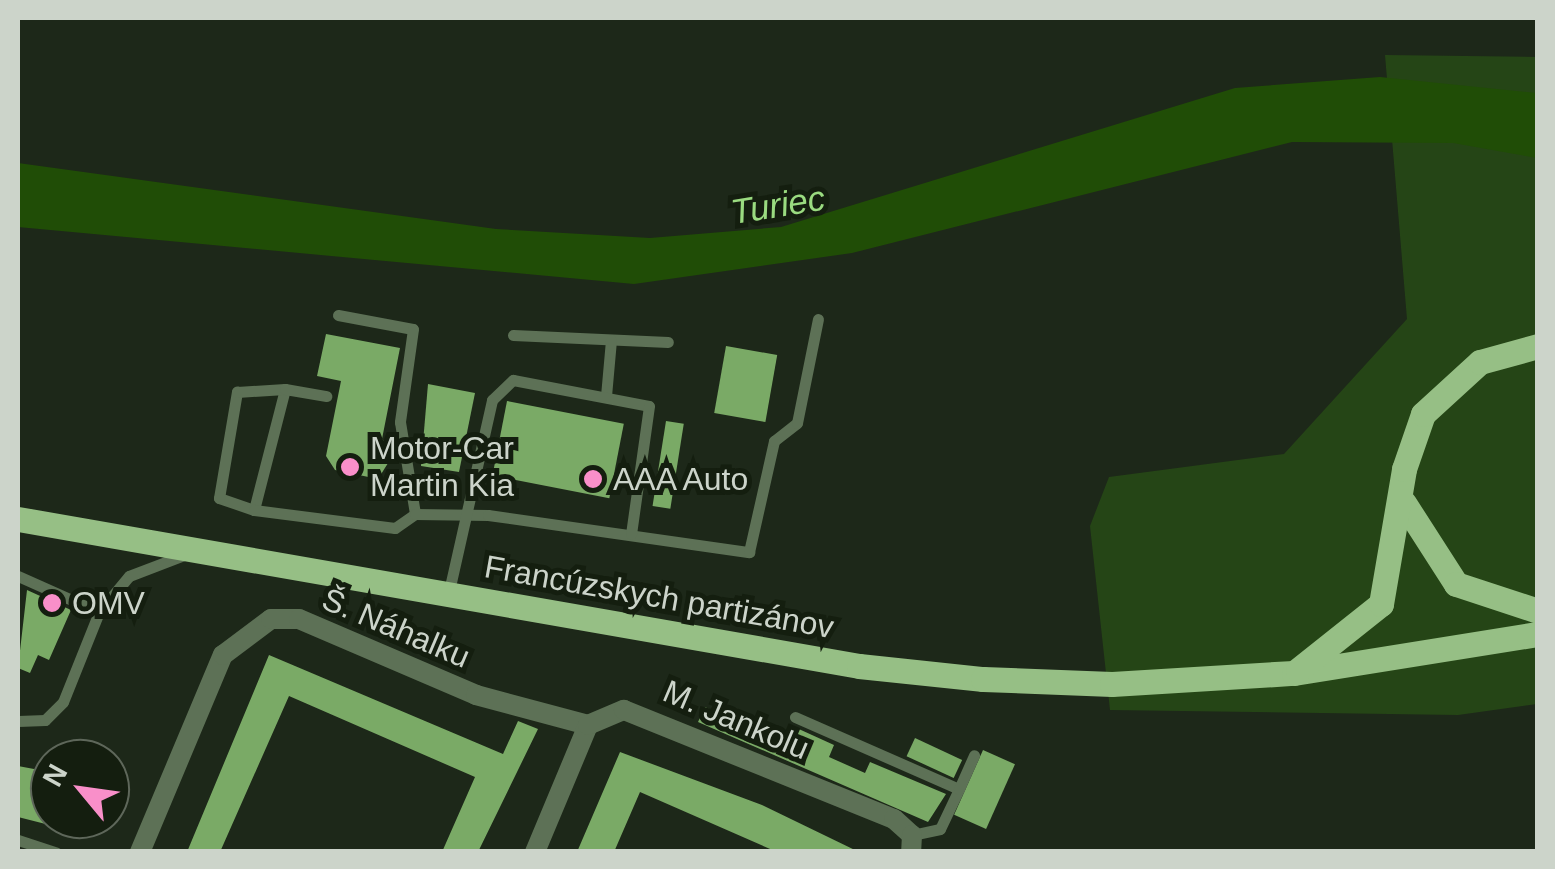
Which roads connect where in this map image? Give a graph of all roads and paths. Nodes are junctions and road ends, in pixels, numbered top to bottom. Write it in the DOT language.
graph roads {
  1 [pos="338,316"];
  2 [pos="818,319"];
  3 [pos="513,336"];
  4 [pos="611,340"];
  5 [pos="668,342"];
  6 [pos="1538,346"];
  7 [pos="285,389"];
  8 [pos="326,396"];
  9 [pos="606,396"];
  10 [pos="1404,503"];
  11 [pos="254,510"];
  12 [pos="416,514"];
  13 [pos="464,518"];
  14 [pos="18,519"];
  15 [pos="631,534"];
  16 [pos="199,550"];
  17 [pos="18,576"];
  18 [pos="449,591"];
  19 [pos="99,612"];
  20 [pos="1538,612"];
  21 [pos="1538,634"];
  22 [pos="1538,649"];
  23 [pos="1460,651"];
  24 [pos="1294,673"];
  25 [pos="795,717"];
  26 [pos="18,721"];
  27 [pos="588,725"];
  28 [pos="974,755"];
  29 [pos="958,788"];
  30 [pos="911,843"];
  31 [pos="25,844"];
  32 [pos="56,852"];
  33 [pos="140,852"];
  34 [pos="535,852"];
  1 -- 12 [label="lane"];
  2 -- 15 [label="lane"];
  3 -- 4 [label="lane"];
  4 -- 5 [label="lane"];
  4 -- 9 [label="lane"];
  6 -- 10 [label="main road"];
  7 -- 8 [label="lane"];
  7 -- 11 [label="lane"];
  7 -- 11 [label="lane"];
  9 -- 13 [label="lane"];
  9 -- 15 [label="lane"];
  10 -- 20 [label="main road"];
  10 -- 24 [label="main road"];
  11 -- 12 [label="lane"];
  12 -- 13 [label="lane"];
  13 -- 15 [label="lane"];
  13 -- 18 [label="lane"];
  14 -- 16 [label="main road, Francúzskych partizánov"];
  16 -- 18 [label="main road, Francúzskych partizánov"];
  16 -- 19 [label="lane"];
  17 -- 19 [label="lane"];
  18 -- 24 [label="main road, Francúzskych partizánov"];
  19 -- 26 [label="lane"];
  21 -- 23 [label="main road"];
  22 -- 23 [label="main road"];
  23 -- 24 [label="main road, Francúzskych partizánov"];
  25 -- 29 [label="lane"];
  27 -- 30 [label="street, M. Jankolu"];
  27 -- 33 [label="street, Š. Náhalku"];
  27 -- 34 [label="street"];
  28 -- 29 [label="lane"];
  29 -- 30 [label="lane"];
  31 -- 32 [label="lane"];
}
